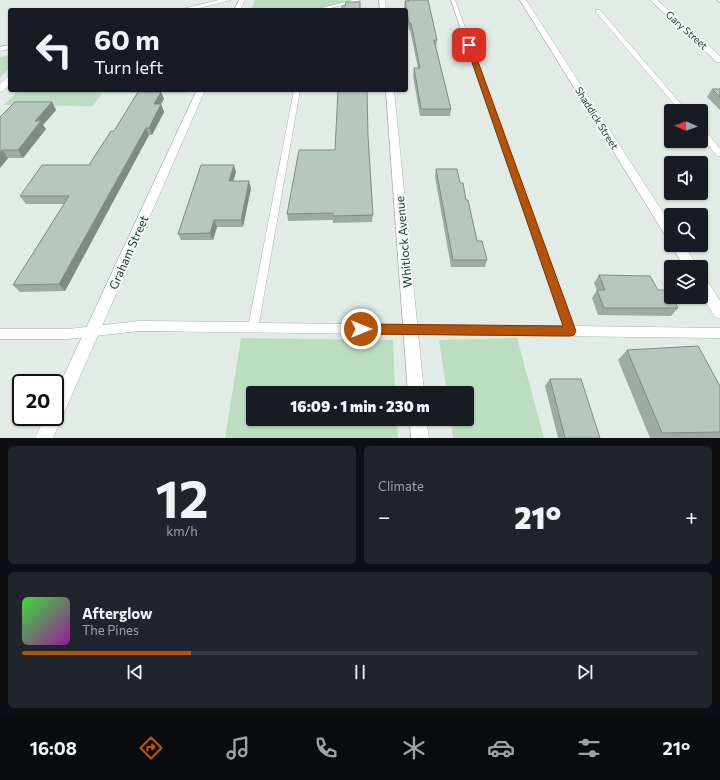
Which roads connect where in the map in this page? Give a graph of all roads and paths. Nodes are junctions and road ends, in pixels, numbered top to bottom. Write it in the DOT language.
graph roads {
  1 [pos="228,0"];
  2 [pos="359,0"];
  3 [pos="453,0"];
  4 [pos="523,0"];
  5 [pos="653,0"];
  6 [pos="190,8"];
  7 [pos="325,8"];
  8 [pos="598,11"];
  9 [pos="720,60"];
  10 [pos="8,81"];
  11 [pos="0,89"];
  12 [pos="200,92"];
  13 [pos="297,92"];
  14 [pos="390,92"];
  15 [pos="678,104"];
  16 [pos="708,139"];
  17 [pos="720,154"];
  18 [pos="664,224"];
  19 [pos="708,294"];
  20 [pos="720,313"];
  21 [pos="253,328"];
  22 [pos="410,330"];
  23 [pos="93,331"];
  24 [pos="570,331"];
  25 [pos="720,333"];
  26 [pos="0,334"];
  27 [pos="415,386"];
  28 [pos="64,394"];
  29 [pos="49,426"];
  30 [pos="419,426"];
  31 [pos="44,438"];
  32 [pos="420,438"];
  1 -- 6 [label="street"];
  2 -- 7 [label="lane"];
  3 -- 24 [label="lane"];
  4 -- 18 [label="street, Shaddick Street"];
  5 -- 9 [label="street, Gary Street"];
  8 -- 15 [label="lane"];
  10 -- 11 [label="street"];
  12 -- 23 [label="street, Graham Street"];
  13 -- 21 [label="lane"];
  14 -- 22 [label="street, Whitlock Avenue"];
  16 -- 17 [label="lane"];
  19 -- 20 [label="street"];
  21 -- 22 [label="lane"];
  21 -- 23 [label="lane"];
  22 -- 24 [label="lane"];
  22 -- 27 [label="street, Whitlock Avenue"];
  23 -- 26 [label="lane"];
  23 -- 28 [label="street, Graham Street"];
  24 -- 25 [label="lane"];
  29 -- 31 [label="street, Graham Street"];
  30 -- 32 [label="street"];
}
